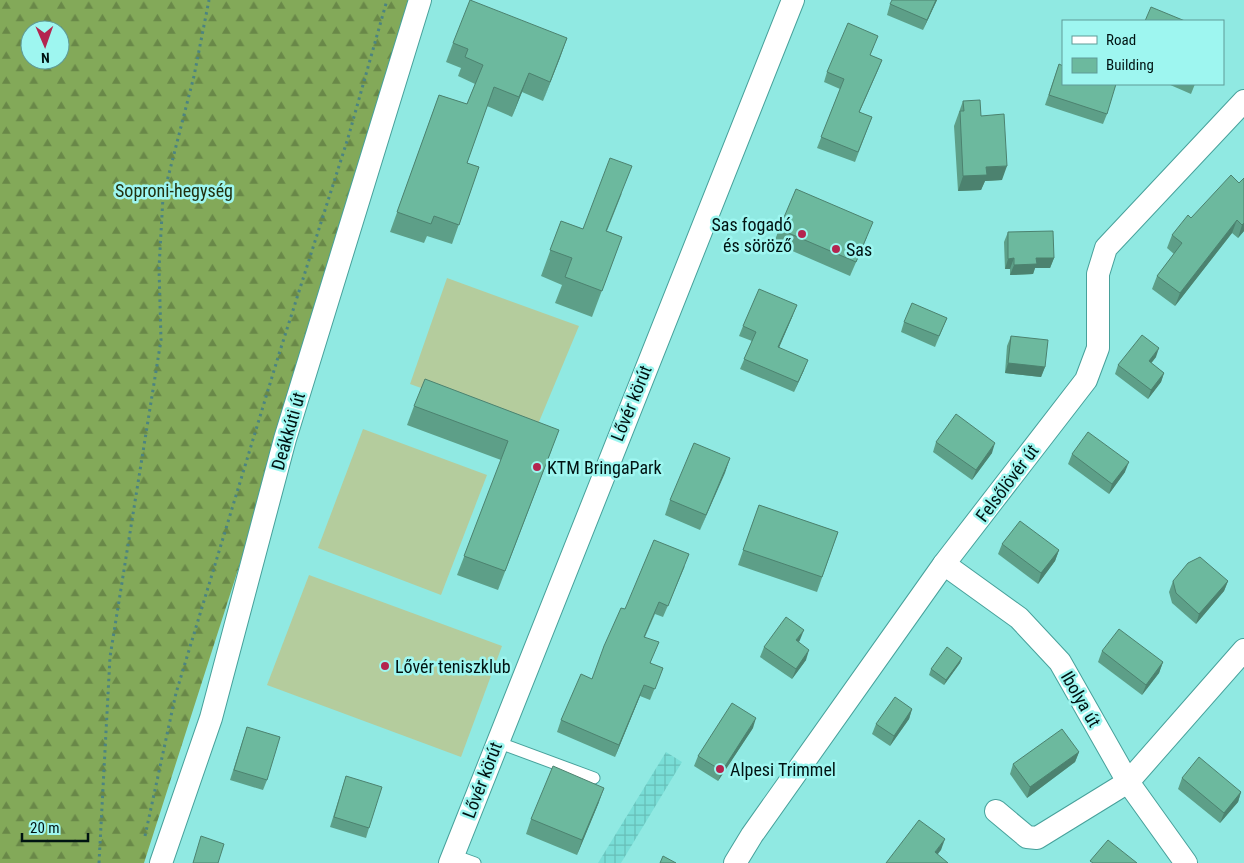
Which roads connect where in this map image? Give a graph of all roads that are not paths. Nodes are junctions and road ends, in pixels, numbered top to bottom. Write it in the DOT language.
graph roads {
  1 [pos="420,0"];
  2 [pos="793,0"];
  3 [pos="1244,101"];
  4 [pos="944,564"];
  5 [pos="1244,650"];
  6 [pos="497,742"];
  7 [pos="594,778"];
  8 [pos="1128,782"];
  9 [pos="996,810"];
  10 [pos="451,859"];
  11 [pos="161,863"];
  12 [pos="476,863"];
  13 [pos="735,863"];
  14 [pos="1186,863"];
  1 -- 11 [label="street, Deákkúti út"];
  2 -- 6 [label="street, Lővér körút"];
  3 -- 4 [label="street, Felsőlövér út"];
  4 -- 8 [label="street, Ibolya út"];
  4 -- 13 [label="street, Felsőlövér út"];
  5 -- 8 [label="street"];
  6 -- 7 [label="lane"];
  6 -- 10 [label="street, Lővér körút"];
  8 -- 9 [label="street"];
  8 -- 14 [label="street, Ibolya út"];
  10 -- 12 [label="lane"];
}
